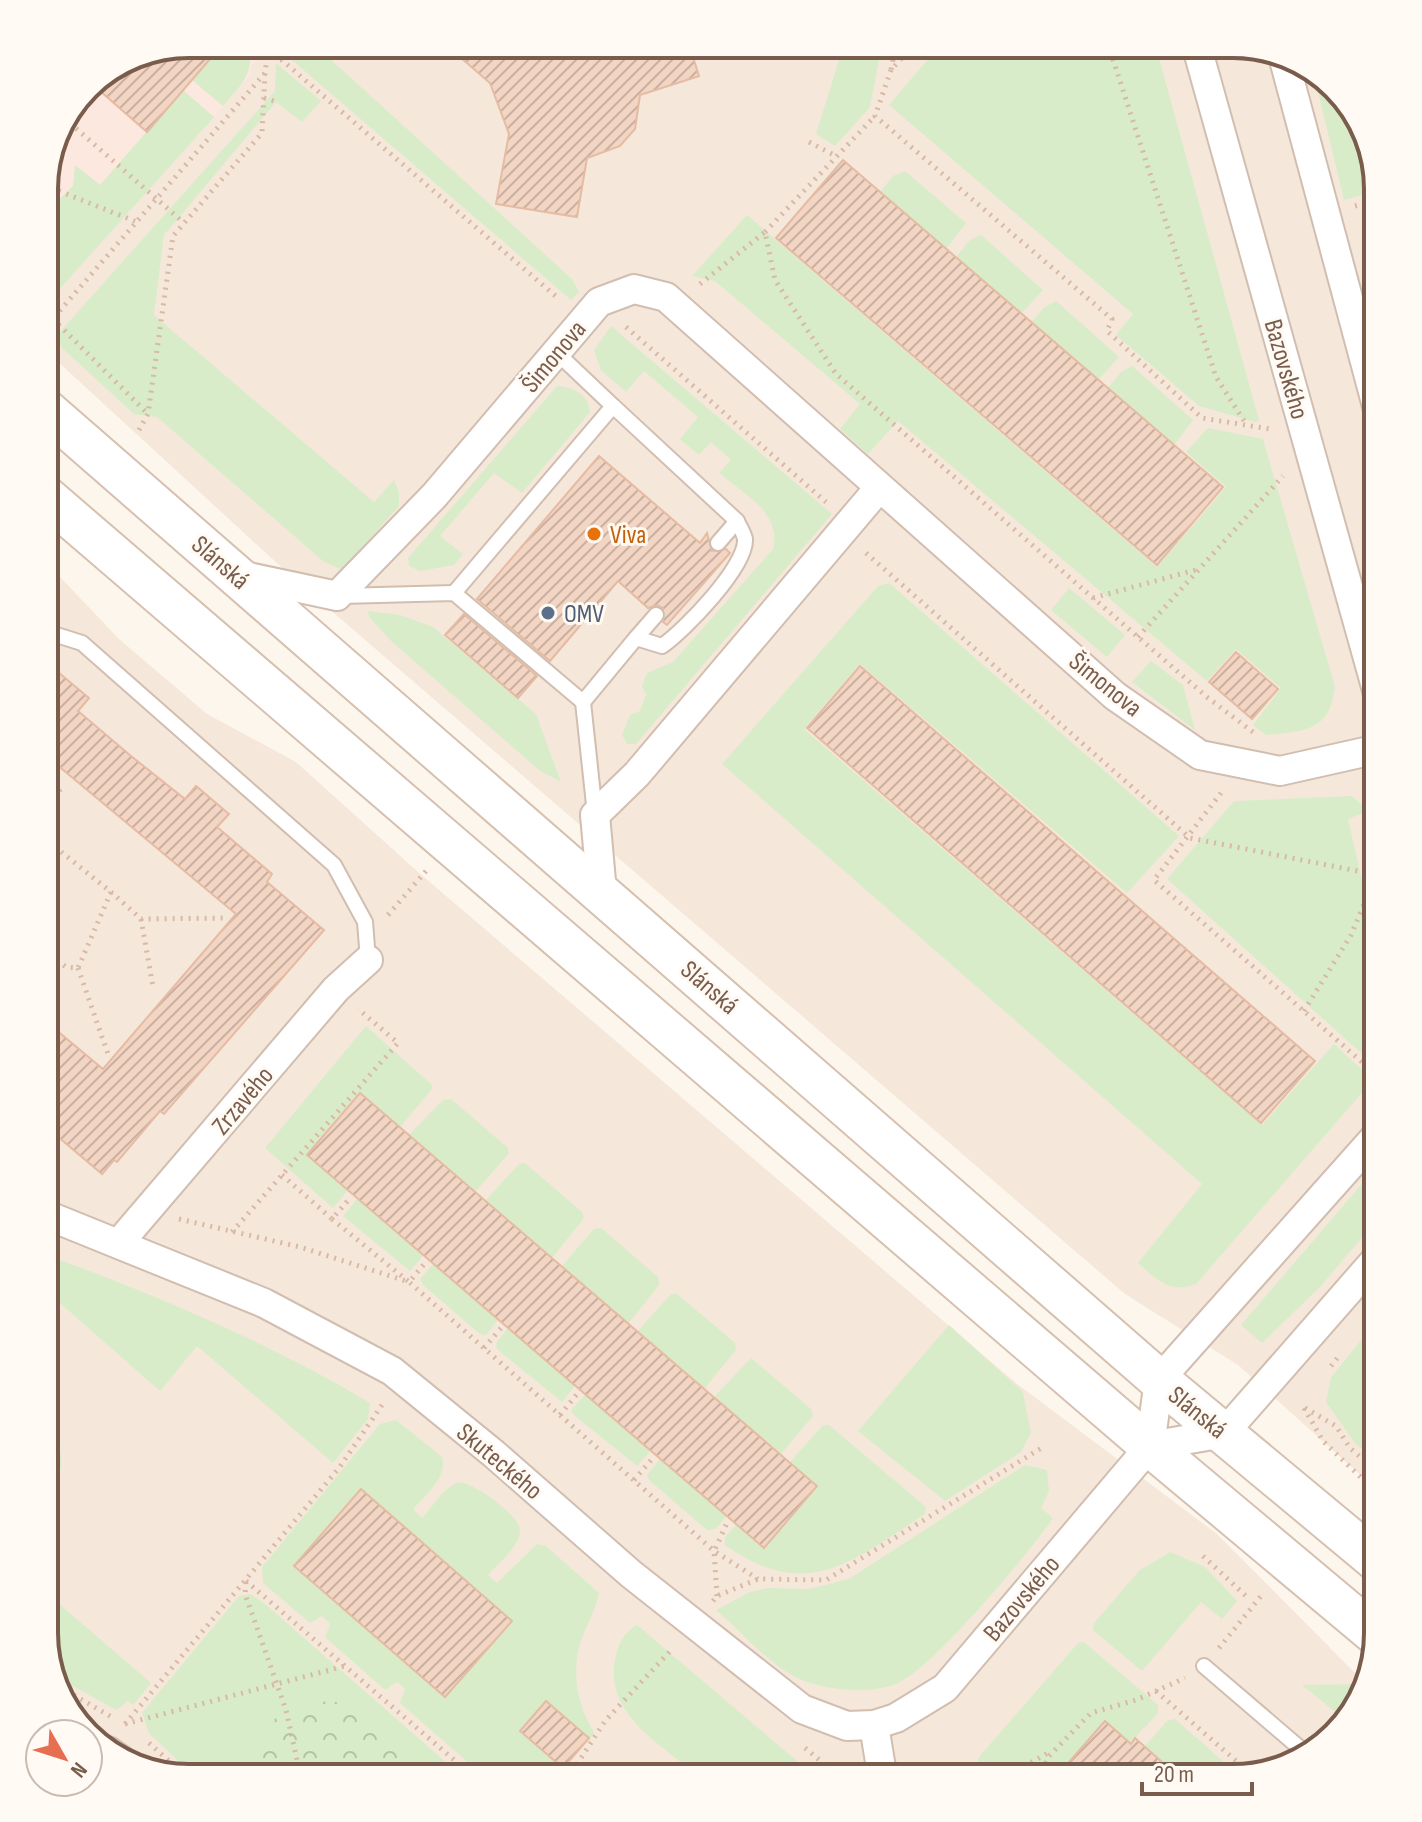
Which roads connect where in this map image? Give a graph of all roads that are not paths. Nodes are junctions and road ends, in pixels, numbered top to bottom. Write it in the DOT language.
graph roads {
  1 [pos="1200,58"];
  2 [pos="1287,70"];
  3 [pos="556,352"];
  4 [pos="1364,358"];
  5 [pos="613,406"];
  6 [pos="58,420"];
  7 [pos="879,488"];
  8 [pos="58,507"];
  9 [pos="737,521"];
  10 [pos="718,543"];
  11 [pos="235,574"];
  12 [pos="454,593"];
  13 [pos="337,596"];
  14 [pos="656,615"];
  15 [pos="58,635"];
  16 [pos="636,638"];
  17 [pos="1364,644"];
  18 [pos="583,702"];
  19 [pos="1364,752"];
  20 [pos="595,815"];
  21 [pos="602,892"];
  22 [pos="368,960"];
  23 [pos="1364,1150"];
  24 [pos="58,1219"];
  25 [pos="119,1243"];
  26 [pos="1364,1273"];
  27 [pos="1159,1380"];
  28 [pos="1224,1433"];
  29 [pos="1150,1446"];
  30 [pos="1364,1550"];
  31 [pos="1364,1625"];
  32 [pos="1204,1666"];
  33 [pos="874,1725"];
  34 [pos="1298,1746"];
  35 [pos="880,1764"];
  1 -- 17 [label="street, Bazovského"];
  2 -- 4 [label="street"];
  3 -- 5 [label="lane"];
  3 -- 7 [label="street, Šimonova"];
  3 -- 13 [label="street, Šimonova"];
  5 -- 9 [label="lane"];
  5 -- 12 [label="lane"];
  6 -- 11 [label="main road, Slánská"];
  7 -- 19 [label="street, Šimonova"];
  7 -- 20 [label="street"];
  8 -- 29 [label="main road"];
  9 -- 10 [label="lane"];
  9 -- 16 [label="lane"];
  11 -- 13 [label="street"];
  11 -- 21 [label="main road, Slánská"];
  12 -- 13 [label="lane"];
  12 -- 18 [label="lane"];
  14 -- 16 [label="lane"];
  15 -- 22 [label="lane"];
  16 -- 18 [label="lane"];
  18 -- 20 [label="lane"];
  20 -- 21 [label="street"];
  21 -- 27 [label="main road, Slánská"];
  22 -- 25 [label="street, Zrzavého"];
  23 -- 27 [label="street"];
  24 -- 25 [label="street, Skuteckého"];
  25 -- 33 [label="street, Skuteckého"];
  26 -- 28 [label="street"];
  27 -- 28 [label="main road, Slánská"];
  27 -- 29 [label="street"];
  28 -- 29 [label="street"];
  28 -- 30 [label="main road, Slánská"];
  29 -- 31 [label="main road"];
  29 -- 33 [label="street, Bazovského"];
  32 -- 34 [label="lane"];
  33 -- 35 [label="street"];
}
